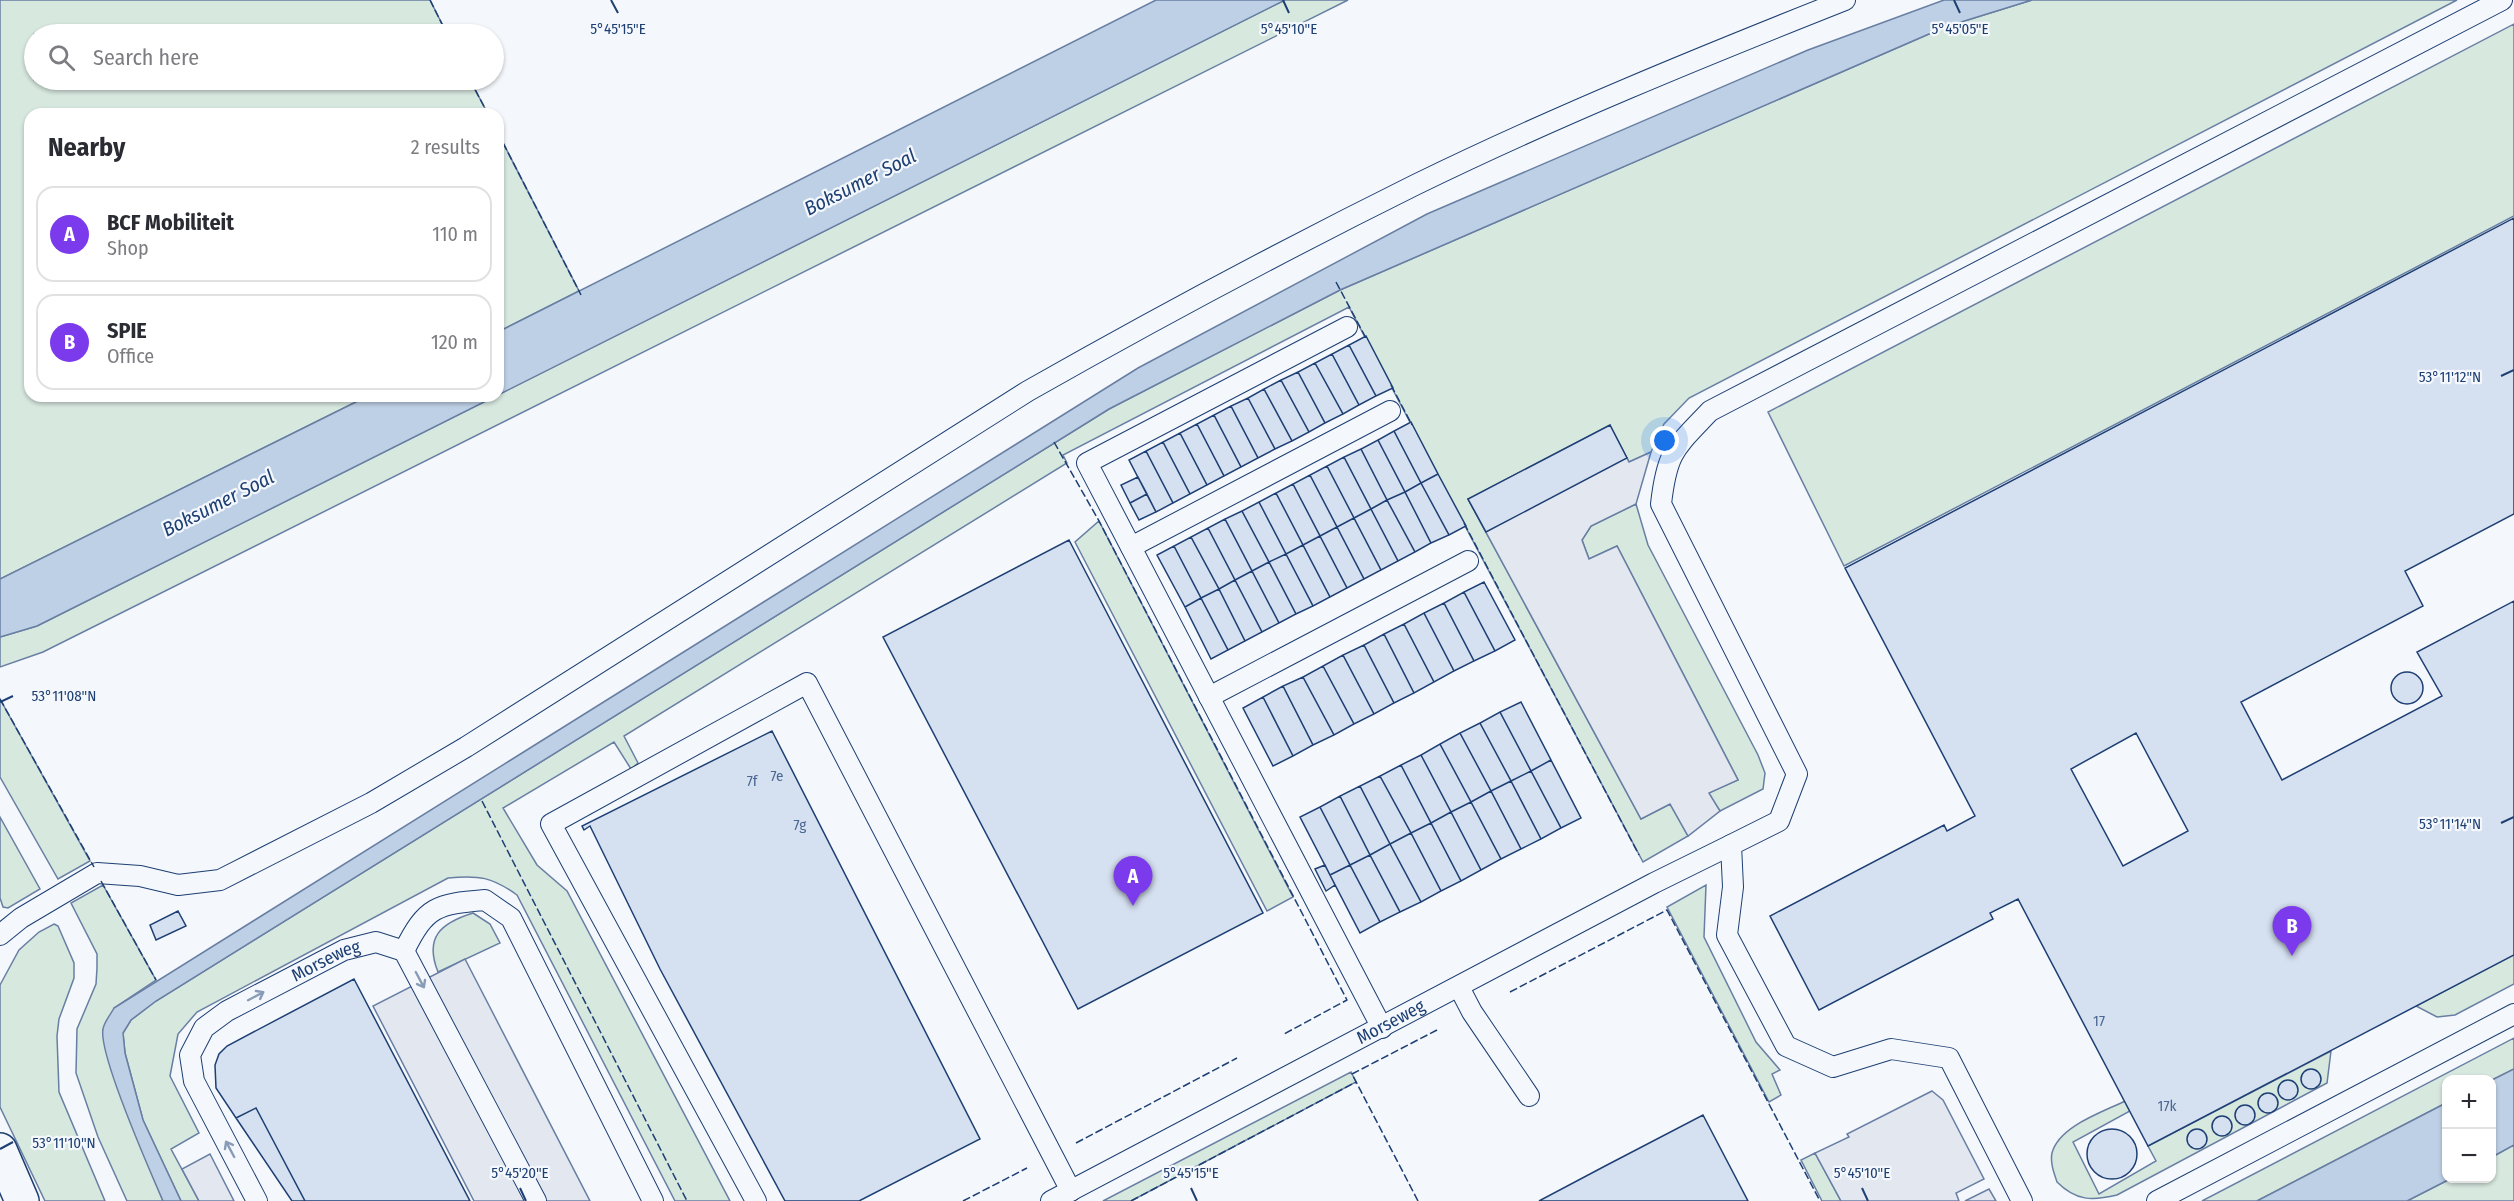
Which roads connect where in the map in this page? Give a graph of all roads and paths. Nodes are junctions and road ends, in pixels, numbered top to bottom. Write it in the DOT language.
graph roads {
  1 [pos="1845,0"];
  2 [pos="2502,0"];
  3 [pos="1347,327"];
  4 [pos="1390,411"];
  5 [pos="1131,547"];
  6 [pos="1468,561"];
  7 [pos="1209,697"];
  8 [pos="1731,845"];
  9 [pos="0,935"];
  10 [pos="404,951"];
  11 [pos="1459,987"];
  12 [pos="2514,1014"];
  13 [pos="1382,1028"];
  14 [pos="1529,1096"];
  15 [pos="0,1149"];
  16 [pos="1071,1191"];
  17 [pos="22,1201"];
  18 [pos="257,1201"];
  19 [pos="536,1201"];
  20 [pos="653,1201"];
  21 [pos="756,1201"];
  22 [pos="1051,1201"];
  23 [pos="2022,1201"];
  24 [pos="2157,1201"];
  1 -- 9 [label="lane"];
  2 -- 8 [label="lane, Morseweg"];
  3 -- 5 [label="lane"];
  4 -- 5 [label="lane"];
  5 -- 7 [label="lane"];
  6 -- 7 [label="lane"];
  7 -- 13 [label="lane"];
  8 -- 11 [label="lane, Morseweg"];
  8 -- 23 [label="lane"];
  18 -- 10 [label="lane, Morseweg, one-way"];
  10 -- 19 [label="lane, one-way"];
  10 -- 20 [label="lane"];
  11 -- 13 [label="lane, Morseweg"];
  11 -- 14 [label="lane"];
  12 -- 24 [label="lane"];
  13 -- 16 [label="lane, Morseweg"];
  15 -- 17 [label="street"];
  16 -- 21 [label="lane"];
  16 -- 22 [label="lane, Morseweg"];
}
